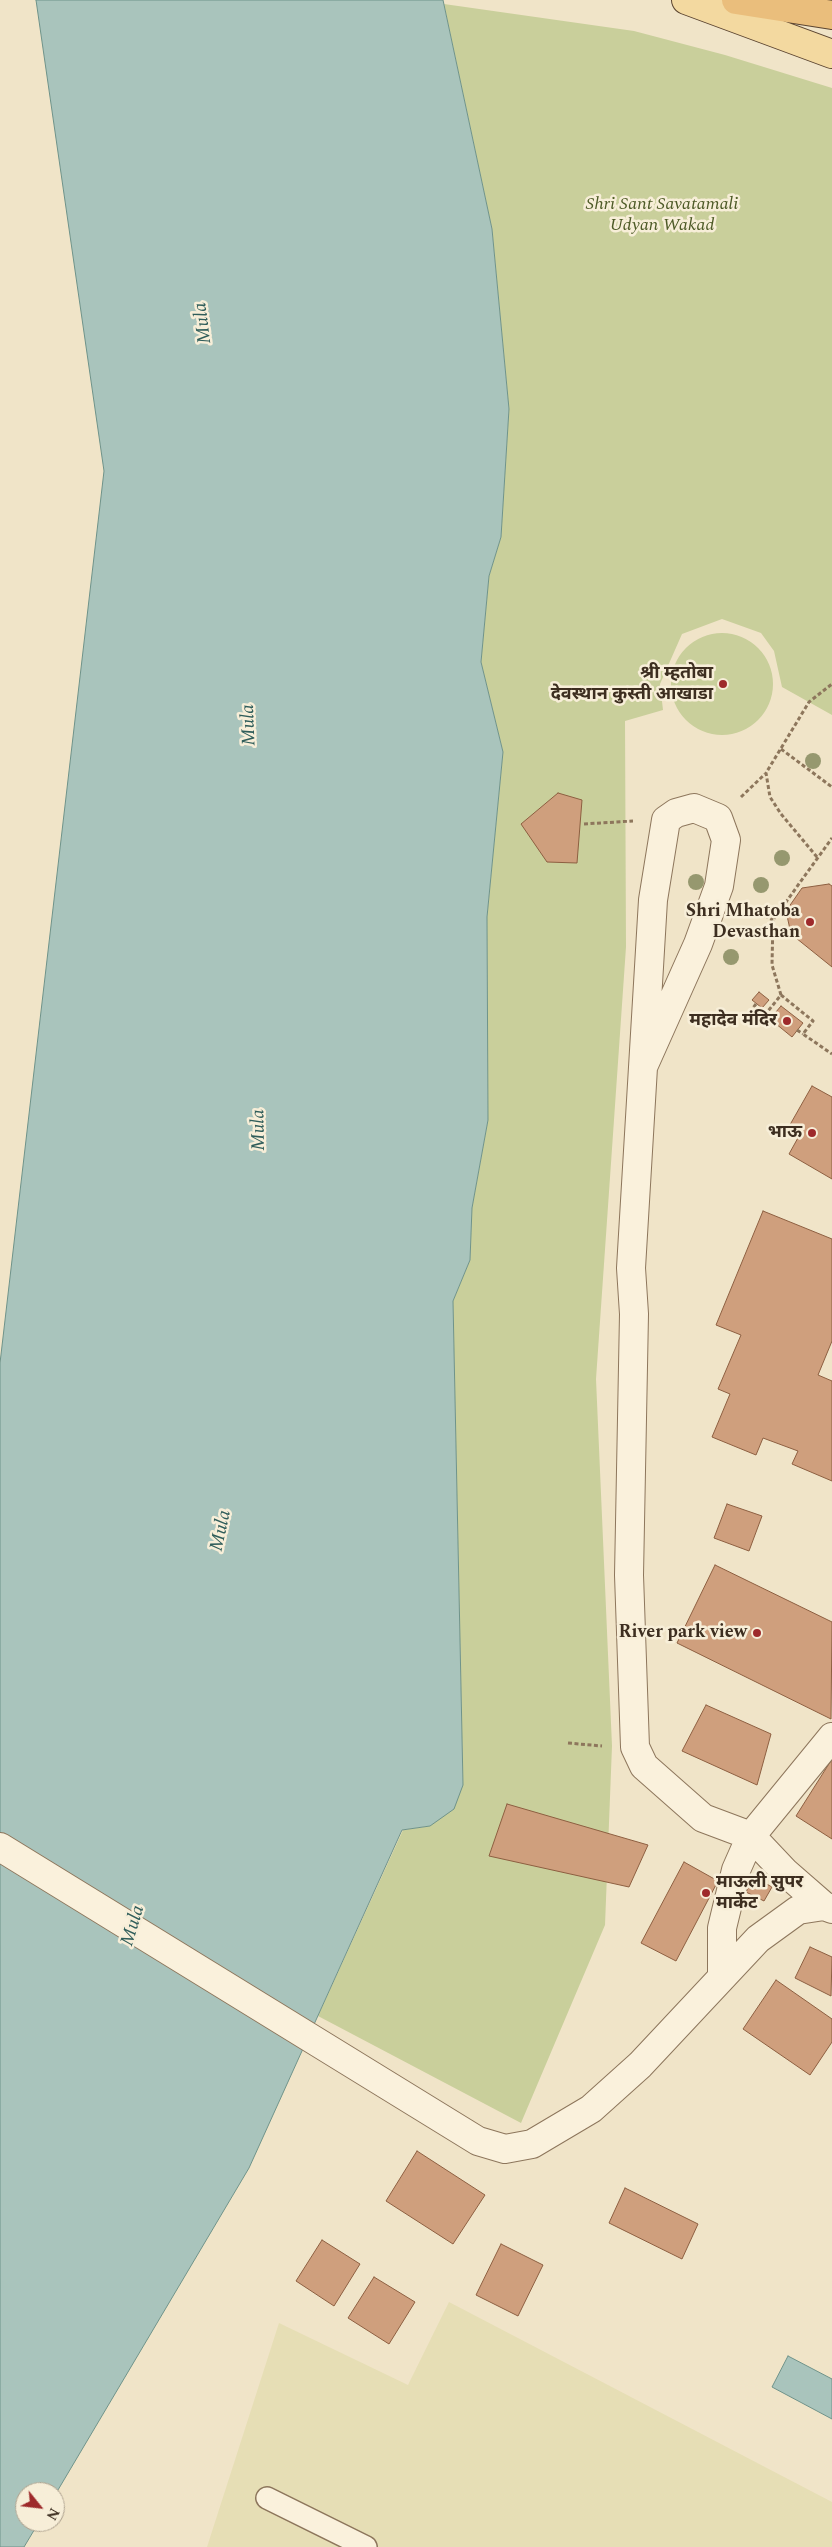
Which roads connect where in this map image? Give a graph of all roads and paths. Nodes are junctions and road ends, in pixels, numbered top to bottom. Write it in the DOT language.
graph roads {
  1 [pos="686,0"];
  2 [pos="736,0"];
  3 [pos="832,15"];
  4 [pos="832,54"];
  5 [pos="832,684"];
  6 [pos="781,749"];
  7 [pos="832,787"];
  8 [pos="666,820"];
  9 [pos="584,824"];
  10 [pos="832,838"];
  11 [pos="817,857"];
  12 [pos="789,896"];
  13 [pos="794,899"];
  14 [pos="757,912"];
  15 [pos="773,920"];
  16 [pos="781,995"];
  17 [pos="756,1004"];
  18 [pos="798,1030"];
  19 [pos="803,1034"];
  20 [pos="832,1054"];
  21 [pos="643,1067"];
  22 [pos="832,1737"];
  23 [pos="751,1836"];
  24 [pos="0,1847"];
  25 [pos="828,1908"];
  26 [pos="722,1976"];
  27 [pos="267,2498"];
  28 [pos="366,2547"];
  1 -- 4 [label="main road"];
  2 -- 3 [label="highway"];
  5 -- 6 [label="path"];
  6 -- 7 [label="path"];
  6 -- 11 [label="path"];
  8 -- 9 [label="path"];
  8 -- 21 [label="street"];
  8 -- 21 [label="street"];
  10 -- 11 [label="path"];
  11 -- 12 [label="path"];
  12 -- 13 [label="path"];
  12 -- 15 [label="path"];
  14 -- 15 [label="path"];
  15 -- 16 [label="path"];
  16 -- 17 [label="path"];
  16 -- 19 [label="path"];
  18 -- 19 [label="path"];
  19 -- 20 [label="path"];
  21 -- 23 [label="street"];
  22 -- 23 [label="street"];
  23 -- 25 [label="street"];
  23 -- 26 [label="street"];
  24 -- 26 [label="street"];
  25 -- 26 [label="street"];
  27 -- 28 [label="lane"];
}
